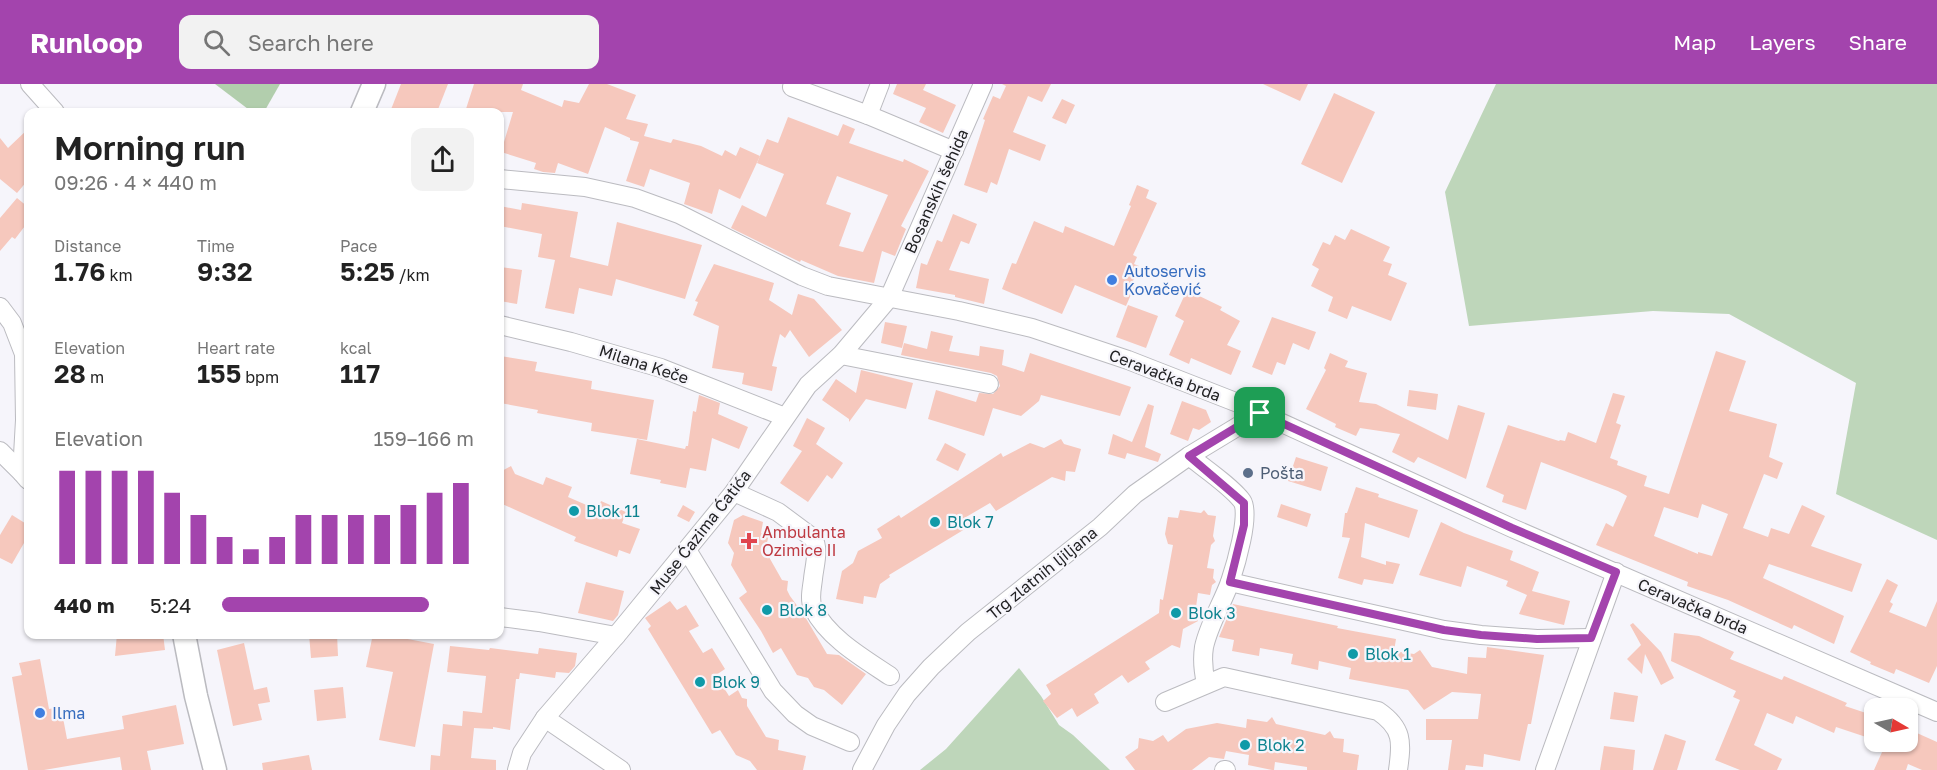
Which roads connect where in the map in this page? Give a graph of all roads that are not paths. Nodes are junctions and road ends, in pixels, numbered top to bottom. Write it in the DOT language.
graph roads {
  1 [pos="30,84"];
  2 [pos="374,84"];
  3 [pos="880,84"];
  4 [pos="983,84"];
  5 [pos="792,87"];
  6 [pos="51,108"];
  7 [pos="364,108"];
  8 [pos="868,115"];
  9 [pos="954,151"];
  10 [pos="504,179"];
  11 [pos="890,298"];
  12 [pos="0,307"];
  13 [pos="504,326"];
  14 [pos="24,354"];
  15 [pos="24,354"];
  16 [pos="841,355"];
  17 [pos="989,384"];
  18 [pos="1260,413"];
  19 [pos="784,417"];
  20 [pos="24,429"];
  21 [pos="0,451"];
  22 [pos="1189,456"];
  23 [pos="24,476"];
  24 [pos="734,492"];
  25 [pos="687,550"];
  26 [pos="1616,572"];
  27 [pos="1230,582"];
  28 [pos="504,618"];
  29 [pos="616,636"];
  30 [pos="1591,638"];
  31 [pos="185,639"];
  32 [pos="890,676"];
  33 [pos="1206,683"];
  34 [pos="1165,702"];
  35 [pos="1937,712"];
  36 [pos="544,718"];
  37 [pos="850,742"];
  38 [pos="215,770"];
  39 [pos="517,770"];
  40 [pos="621,770"];
  41 [pos="862,770"];
  42 [pos="1398,770"];
  43 [pos="1545,770"];
  1 -- 6 [label="street"];
  2 -- 7 [label="street"];
  3 -- 8 [label="street"];
  4 -- 9 [label="street, Bosanskih šehida"];
  5 -- 8 [label="street"];
  8 -- 9 [label="street"];
  9 -- 11 [label="street, Bosanskih šehida"];
  10 -- 11 [label="street, Ceravačka brda"];
  11 -- 16 [label="street, Muse Ćazima Ćatića"];
  11 -- 18 [label="street, Ceravačka brda"];
  12 -- 15 [label="street"];
  13 -- 19 [label="street, Milana Keče"];
  14 -- 20 [label="street"];
  16 -- 17 [label="street"];
  16 -- 19 [label="street, Muse Ćazima Ćatića"];
  18 -- 22 [label="street, Trg zlatnih ljiljana"];
  18 -- 26 [label="street, Ceravačka brda"];
  19 -- 24 [label="street, Muse Ćazima Ćatića"];
  21 -- 23 [label="street"];
  22 -- 27 [label="street"];
  22 -- 41 [label="street, Trg zlatnih ljiljana"];
  24 -- 25 [label="street, Muse Ćazima Ćatića"];
  24 -- 32 [label="street"];
  25 -- 29 [label="street, Muse Ćazima Ćatića"];
  25 -- 37 [label="street"];
  26 -- 30 [label="street"];
  26 -- 35 [label="street, Ceravačka brda"];
  27 -- 30 [label="street"];
  27 -- 33 [label="street"];
  28 -- 29 [label="street"];
  29 -- 36 [label="street, Muse Ćazima Ćatića"];
  30 -- 43 [label="street"];
  31 -- 38 [label="street"];
  33 -- 34 [label="street"];
  33 -- 42 [label="street"];
  36 -- 39 [label="street, Muse Ćazima Ćatića"];
  36 -- 40 [label="street"];
}
